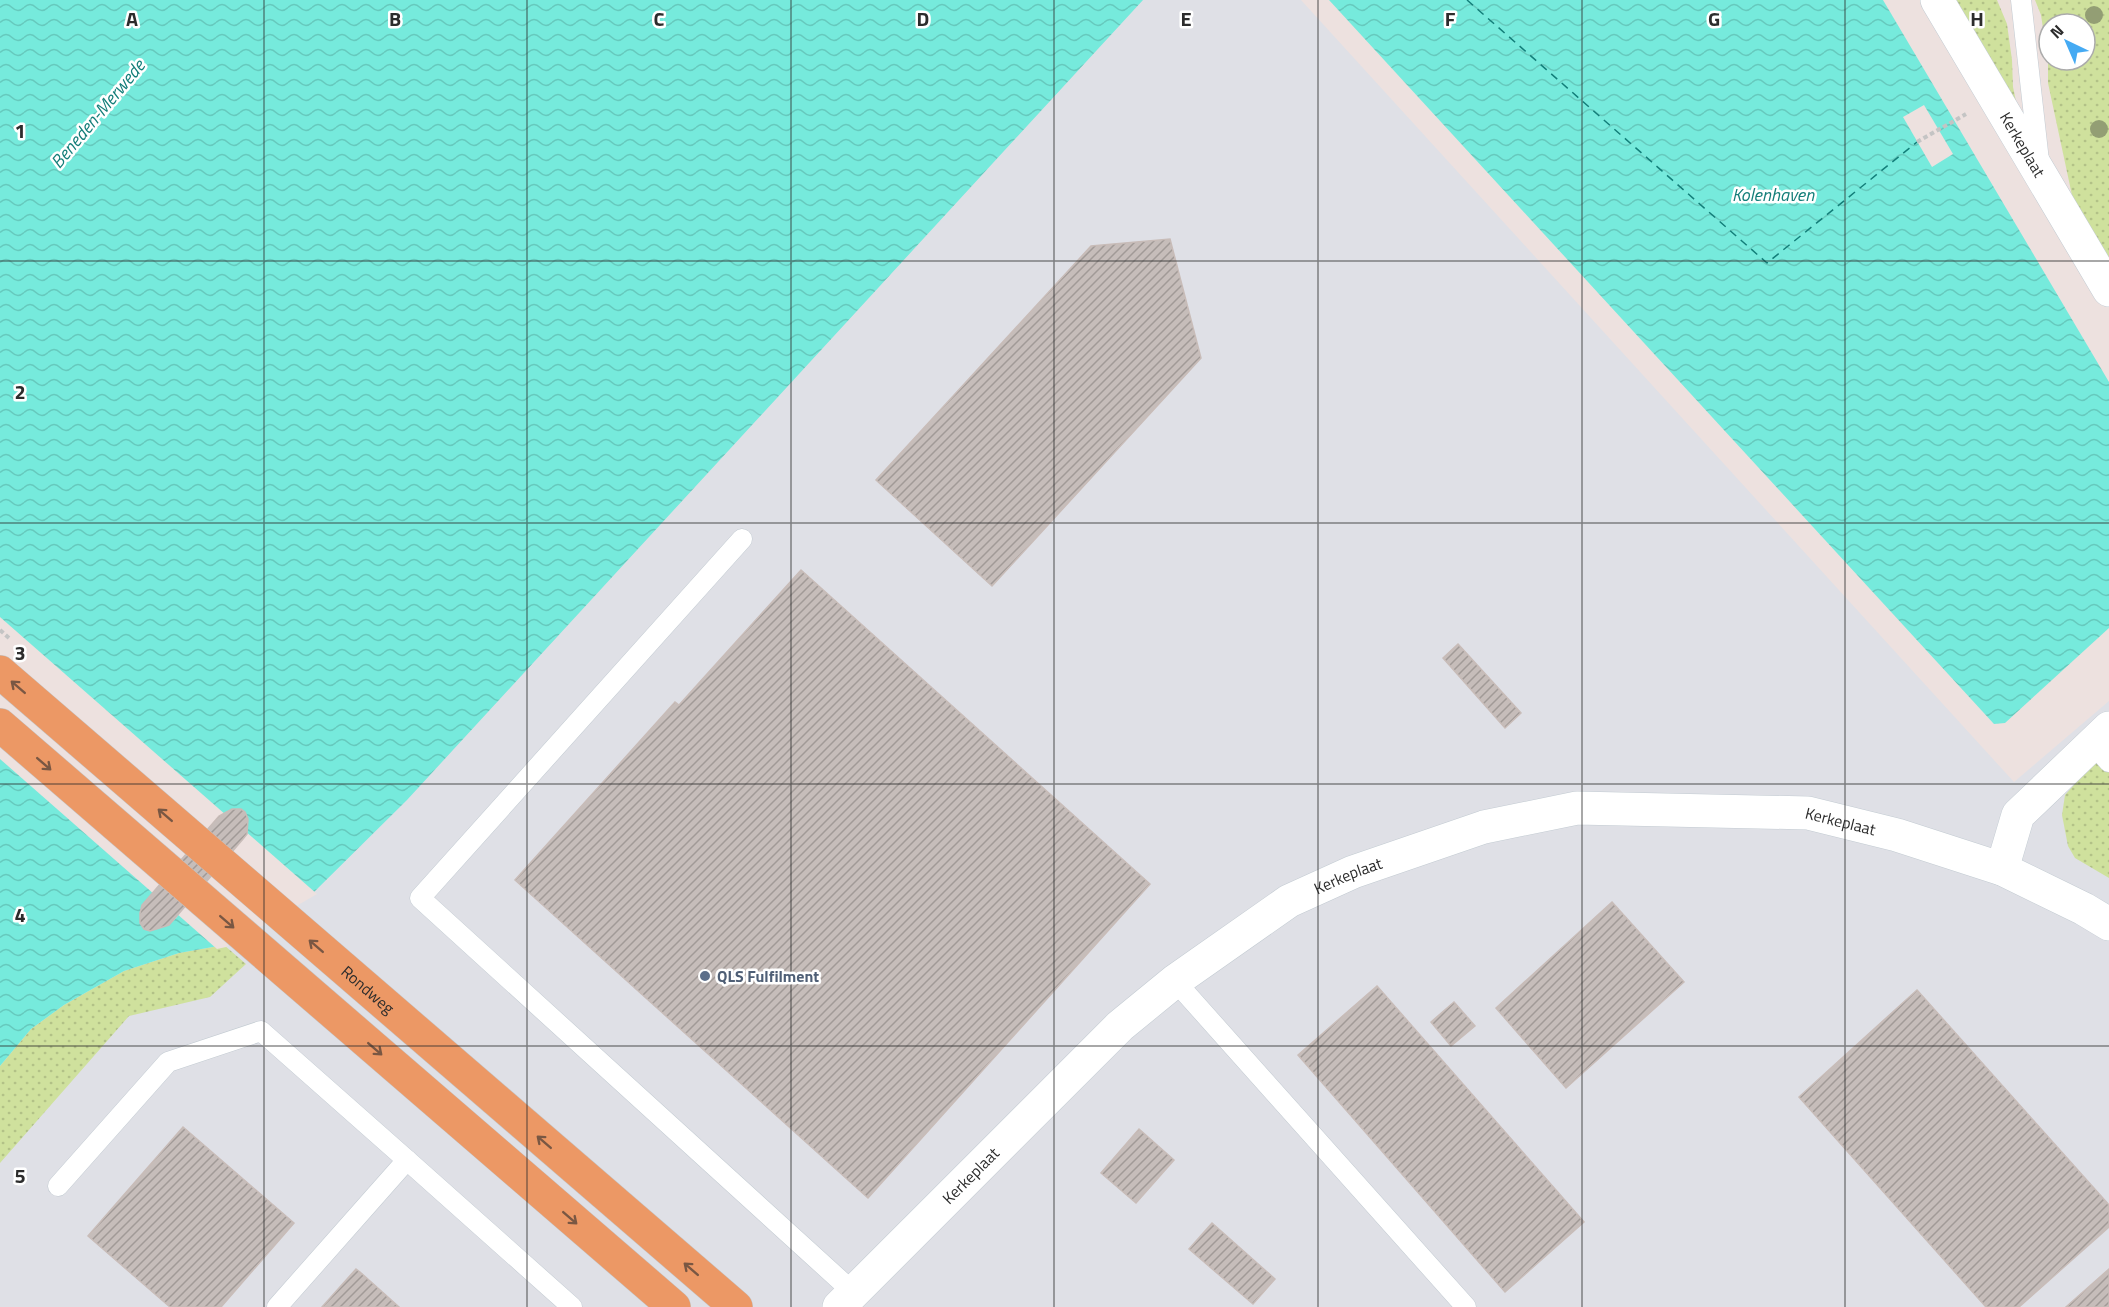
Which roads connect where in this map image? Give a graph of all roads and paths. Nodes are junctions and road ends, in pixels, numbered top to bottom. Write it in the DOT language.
graph roads {
  1 [pos="1937,0"];
  2 [pos="2021,0"];
  3 [pos="1939,129"];
  4 [pos="1917,142"];
  5 [pos="2041,172"];
  6 [pos="2109,290"];
  7 [pos="742,539"];
  8 [pos="0,672"];
  9 [pos="0,725"];
  10 [pos="2104,745"];
  11 [pos="2002,869"];
  12 [pos="2109,924"];
  13 [pos="1175,981"];
  14 [pos="407,1160"];
  15 [pos="58,1186"];
  16 [pos="846,1299"];
  17 [pos="277,1307"];
  18 [pos="572,1307"];
  19 [pos="674,1307"];
  20 [pos="736,1307"];
  21 [pos="1466,1307"];
  1 -- 5 [label="street, Kerkeplaat"];
  2 -- 5 [label="lane"];
  3 -- 4 [label="path"];
  5 -- 6 [label="street, Kerkeplaat"];
  7 -- 16 [label="lane"];
  20 -- 8 [label="main road, Rondweg, one-way"];
  9 -- 19 [label="main road, one-way"];
  10 -- 11 [label="street"];
  11 -- 12 [label="street, Kerkeplaat"];
  11 -- 13 [label="street, Kerkeplaat"];
  13 -- 16 [label="street, Kerkeplaat"];
  13 -- 21 [label="lane"];
  14 -- 15 [label="lane"];
  14 -- 17 [label="lane"];
  14 -- 18 [label="lane"];
}
